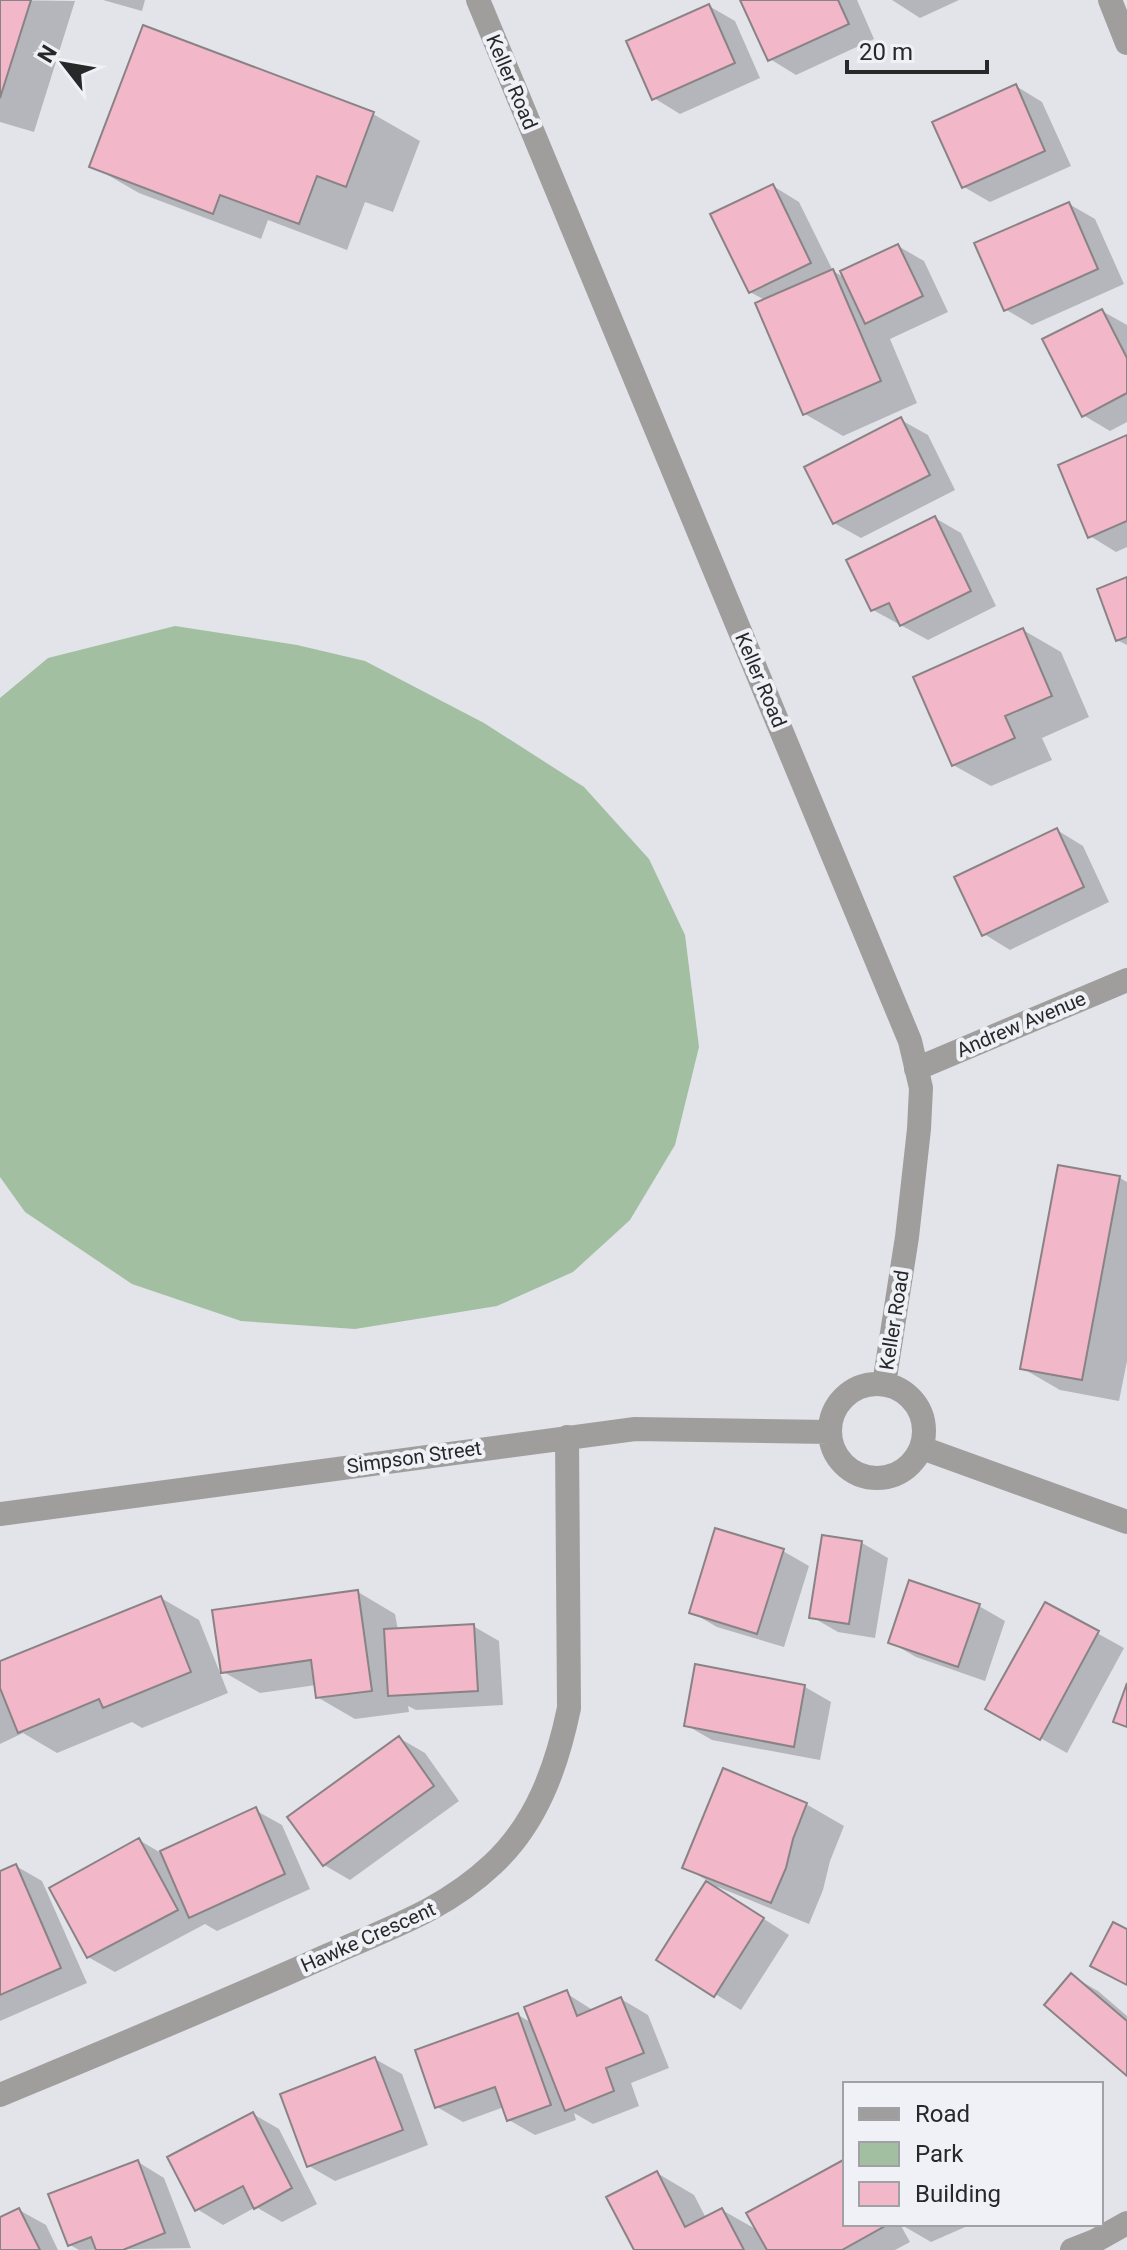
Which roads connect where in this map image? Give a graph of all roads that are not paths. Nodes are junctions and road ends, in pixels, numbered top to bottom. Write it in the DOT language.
graph roads {
  1 [pos="478,0"];
  2 [pos="1110,0"];
  3 [pos="1127,43"];
  4 [pos="1127,980"];
  5 [pos="916,1069"];
  6 [pos="884,1384"];
  7 [pos="830,1432"];
  8 [pos="567,1437"];
  9 [pos="922,1448"];
  10 [pos="0,1514"];
  11 [pos="1127,1522"];
  12 [pos="0,2095"];
  13 [pos="1127,2223"];
  14 [pos="1072,2250"];
  1 -- 5 [label="street, Keller Road"];
  2 -- 3 [label="street"];
  4 -- 5 [label="street, Andrew Avenue"];
  5 -- 6 [label="street, Keller Road"];
  6 -- 7 [label="street"];
  6 -- 9 [label="street"];
  7 -- 8 [label="street, Simpson Street"];
  7 -- 9 [label="street"];
  8 -- 10 [label="street, Simpson Street"];
  8 -- 12 [label="street, Hawke Crescent"];
  9 -- 11 [label="street"];
  13 -- 14 [label="street"];
}
